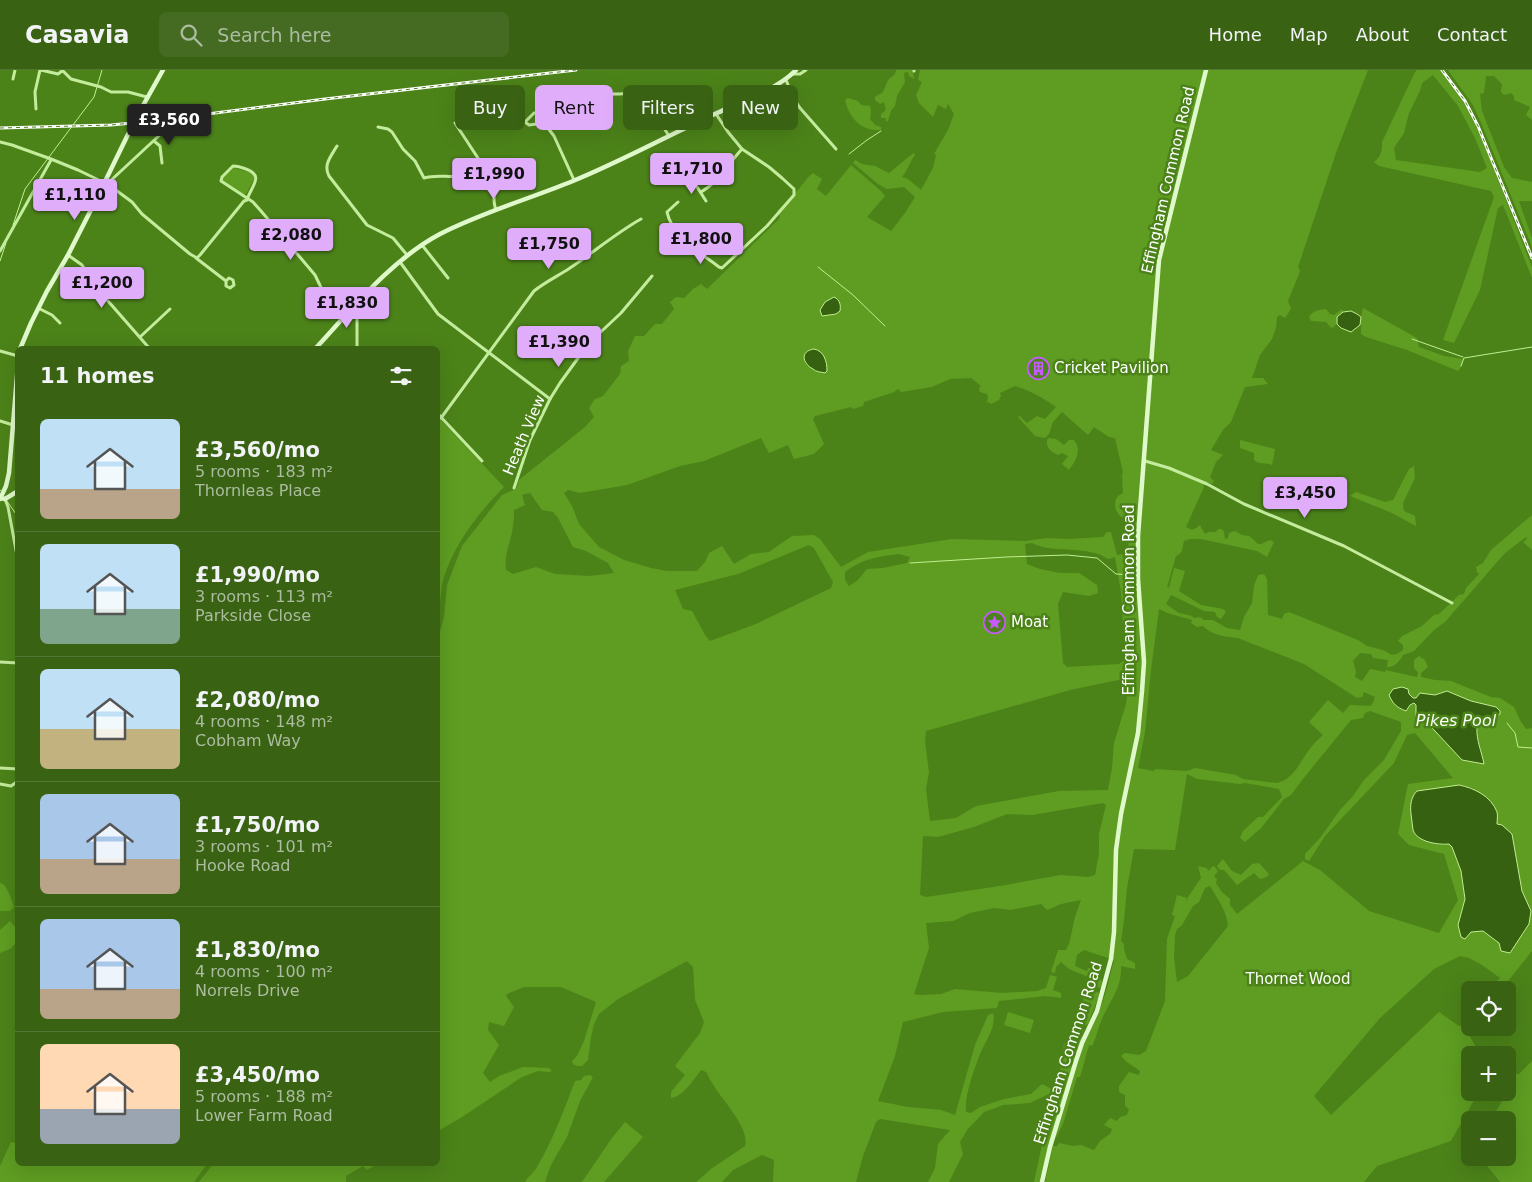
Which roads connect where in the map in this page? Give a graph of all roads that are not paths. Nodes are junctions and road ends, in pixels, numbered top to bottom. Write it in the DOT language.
graph roads {
  1 [pos="15,70"];
  2 [pos="40,70"];
  3 [pos="163,70"];
  4 [pos="806,70"];
  5 [pos="1206,70"];
  6 [pos="62,71"];
  7 [pos="795,72"];
  8 [pos="13,79"];
  9 [pos="786,80"];
  10 [pos="613,94"];
  11 [pos="147,97"];
  12 [pos="36,109"];
  13 [pos="716,114"];
  14 [pos="544,124"];
  15 [pos="378,127"];
  16 [pos="460,130"];
  17 [pos="548,130"];
  18 [pos="184,133"];
  19 [pos="669,136"];
  20 [pos="154,141"];
  21 [pos="0,142"];
  22 [pos="337,146"];
  23 [pos="742,149"];
  24 [pos="836,149"];
  25 [pos="51,159"];
  26 [pos="162,163"];
  27 [pos="484,166"];
  28 [pos="108,174"];
  29 [pos="115,178"];
  30 [pos="692,179"];
  31 [pos="574,180"];
  32 [pos="106,183"];
  33 [pos="701,192"];
  34 [pos="247,200"];
  35 [pos="706,201"];
  36 [pos="678,202"];
  37 [pos="496,210"];
  38 [pos="641,218"];
  39 [pos="422,245"];
  40 [pos="0,251"];
  41 [pos="68,255"];
  42 [pos="408,256"];
  43 [pos="196,257"];
  44 [pos="400,262"];
  45 [pos="652,276"];
  46 [pos="448,278"];
  47 [pos="226,281"];
  48 [pos="355,306"];
  49 [pos="38,308"];
  50 [pos="170,309"];
  51 [pos="342,320"];
  52 [pos="60,323"];
  53 [pos="140,337"];
  54 [pos="21,346"];
  55 [pos="148,346"];
  56 [pos="318,346"];
  57 [pos="357,346"];
  58 [pos="0,351"];
  59 [pos="489,353"];
  60 [pos="15,355"];
  61 [pos="550,399"];
  62 [pos="15,401"];
  63 [pos="441,418"];
  64 [pos="0,421"];
  65 [pos="13,425"];
  66 [pos="482,461"];
  67 [pos="1144,461"];
  68 [pos="514,488"];
  69 [pos="14,492"];
  70 [pos="2,499"];
  71 [pos="15,545"];
  72 [pos="1452,603"];
  73 [pos="0,662"];
  74 [pos="15,663"];
  75 [pos="0,768"];
  76 [pos="15,769"];
  77 [pos="0,784"];
  78 [pos="15,784"];
  79 [pos="1042,1182"];
  1 -- 8 [label="street"];
  2 -- 6 [label="street"];
  2 -- 12 [label="street"];
  3 -- 11 [label="street"];
  4 -- 7 [label="street"];
  5 -- 67 [label="street, Effingham Common Road"];
  6 -- 11 [label="street"];
  7 -- 9 [label="street"];
  9 -- 13 [label="street"];
  9 -- 24 [label="street"];
  10 -- 19 [label="street"];
  11 -- 28 [label="street"];
  13 -- 19 [label="street"];
  13 -- 23 [label="street"];
  14 -- 14 [label="street"];
  15 -- 27 [label="street"];
  16 -- 27 [label="street"];
  17 -- 31 [label="street"];
  18 -- 20 [label="street"];
  19 -- 31 [label="street"];
  20 -- 26 [label="street"];
  20 -- 29 [label="street"];
  21 -- 25 [label="street"];
  22 -- 42 [label="street"];
  23 -- 33 [label="street"];
  23 -- 36 [label="street"];
  25 -- 32 [label="street"];
  25 -- 40 [label="street"];
  27 -- 37 [label="street"];
  28 -- 29 [label="street"];
  28 -- 32 [label="street"];
  29 -- 32 [label="street"];
  30 -- 33 [label="street"];
  31 -- 37 [label="street"];
  32 -- 41 [label="street"];
  32 -- 43 [label="street"];
  33 -- 35 [label="street"];
  34 -- 34 [label="street"];
  34 -- 43 [label="street"];
  34 -- 51 [label="street"];
  37 -- 39 [label="street"];
  38 -- 59 [label="street"];
  39 -- 42 [label="street"];
  39 -- 46 [label="street"];
  41 -- 49 [label="street"];
  41 -- 53 [label="street"];
  42 -- 44 [label="street"];
  43 -- 47 [label="street"];
  44 -- 48 [label="street"];
  44 -- 59 [label="street"];
  45 -- 61 [label="street, Heath View"];
  48 -- 51 [label="street"];
  48 -- 57 [label="street"];
  49 -- 52 [label="street"];
  49 -- 54 [label="street"];
  50 -- 53 [label="street"];
  51 -- 56 [label="street"];
  53 -- 55 [label="street"];
  58 -- 60 [label="street"];
  59 -- 61 [label="street"];
  59 -- 63 [label="street"];
  61 -- 68 [label="street, Heath View"];
  62 -- 65 [label="street"];
  63 -- 66 [label="street"];
  64 -- 65 [label="street"];
  65 -- 70 [label="street"];
  67 -- 72 [label="street"];
  67 -- 79 [label="street, Effingham Common Road"];
  69 -- 70 [label="street"];
  70 -- 71 [label="street"];
  73 -- 74 [label="street"];
  75 -- 76 [label="street"];
  77 -- 78 [label="street"];
}
